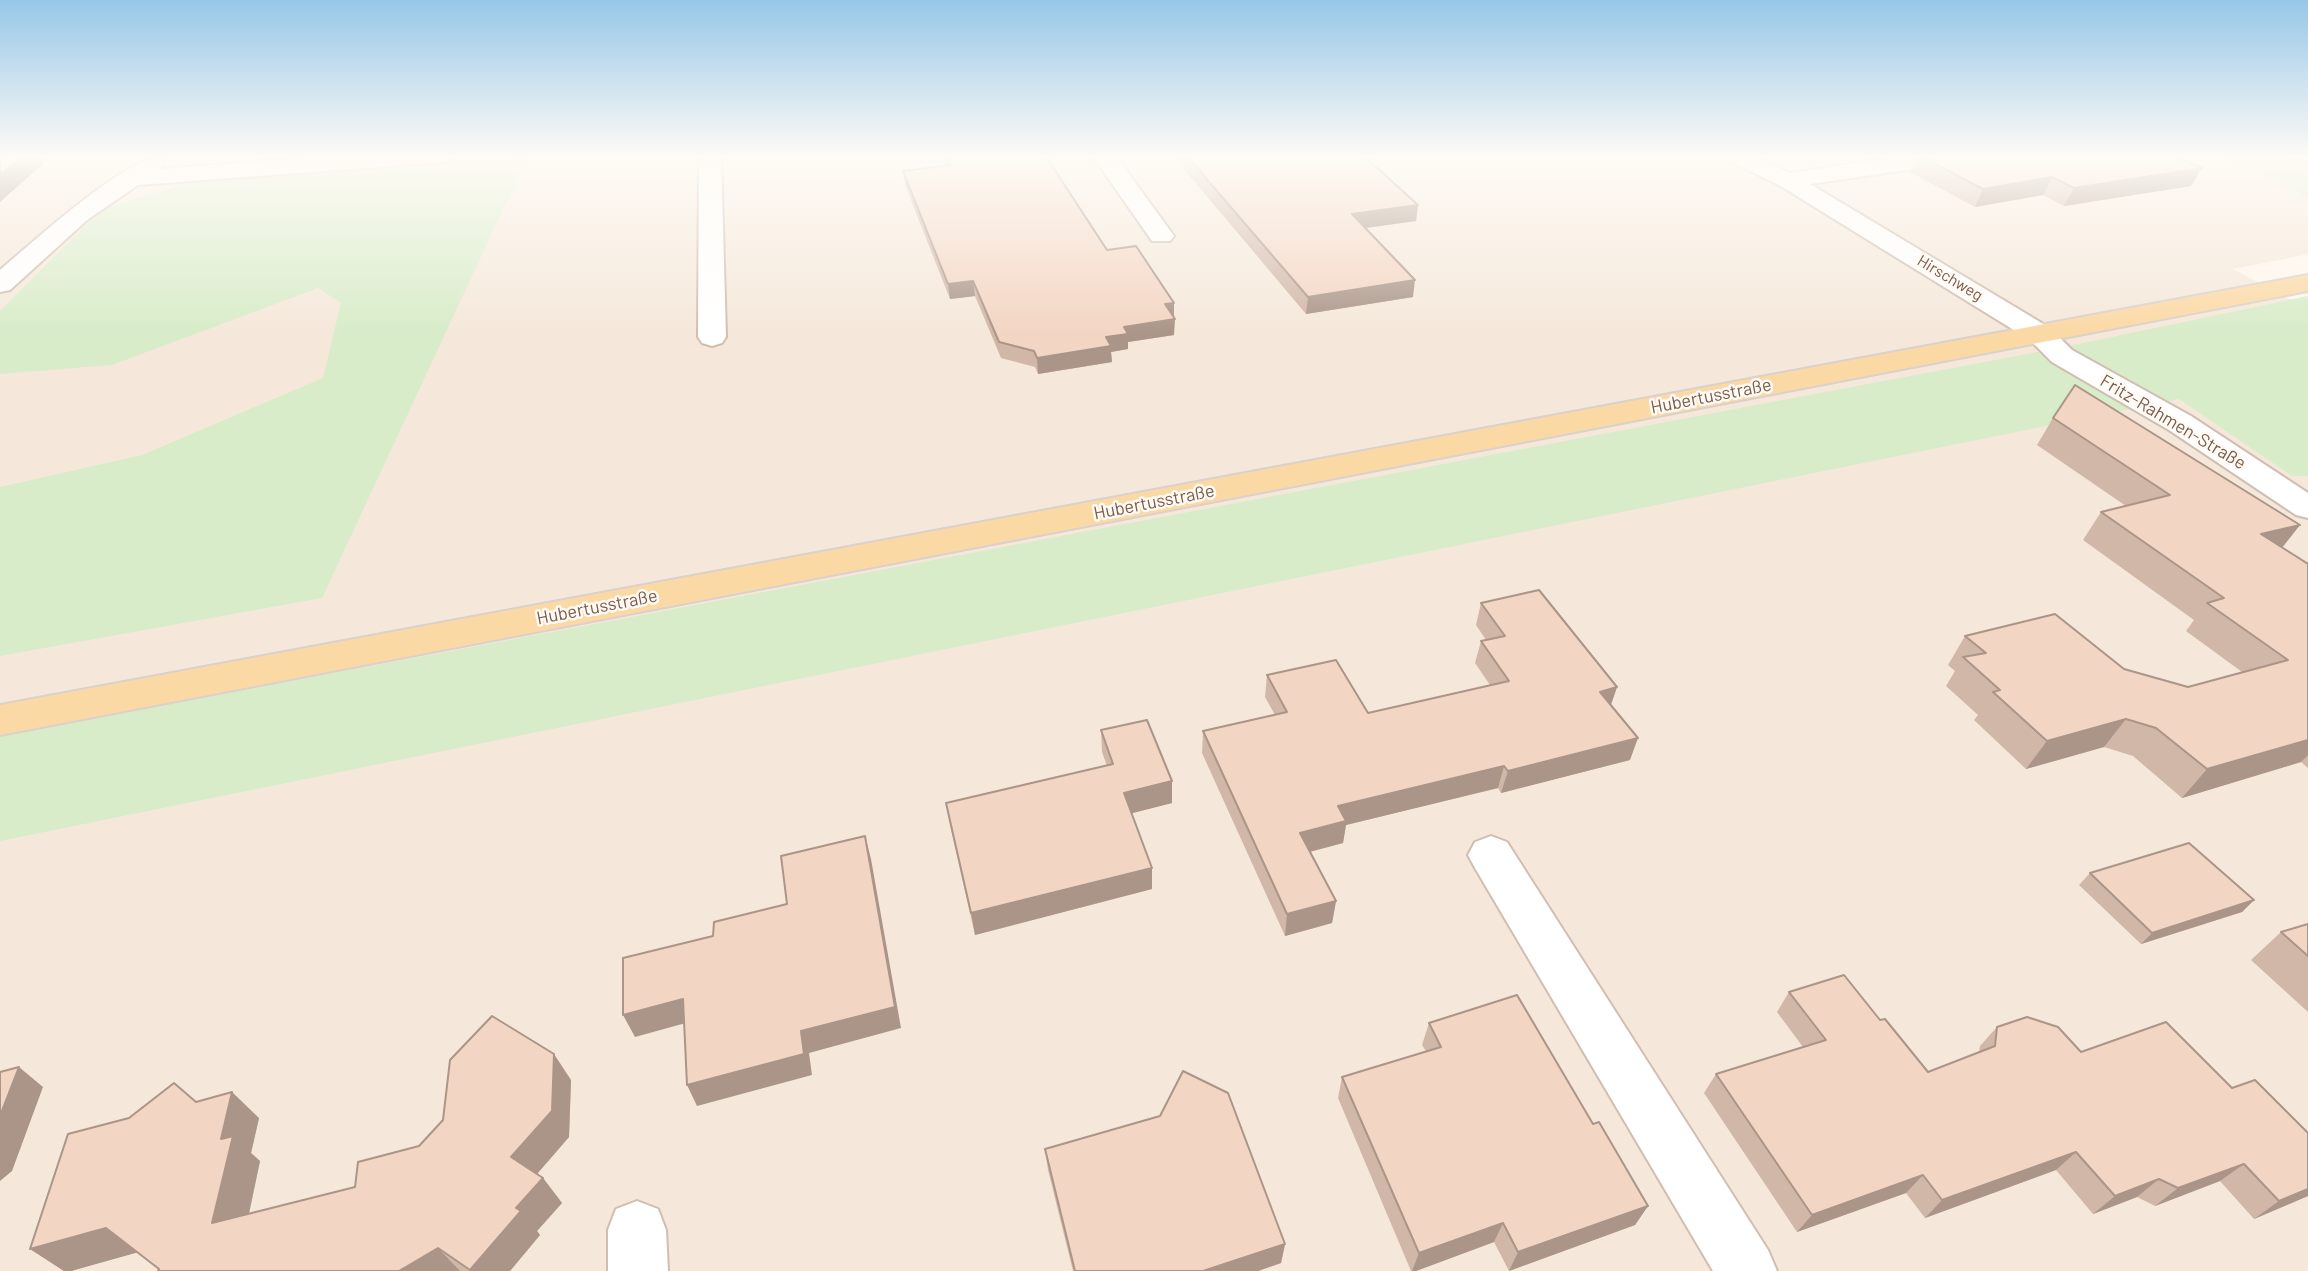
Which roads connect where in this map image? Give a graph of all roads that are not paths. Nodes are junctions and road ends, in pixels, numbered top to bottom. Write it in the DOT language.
graph roads {
  1 [pos="79,214"];
  2 [pos="711,214"];
  3 [pos="1145,214"];
  4 [pos="1843,214"];
  5 [pos="1161,236"];
  6 [pos="2308,283"];
  7 [pos="0,284"];
  8 [pos="2040,334"];
  9 [pos="712,338"];
  10 [pos="2308,508"];
  11 [pos="0,720"];
  12 [pos="1490,855"];
  13 [pos="1747,1271"];
  1 -- 7 [label="street"];
  2 -- 9 [label="street"];
  3 -- 5 [label="street"];
  4 -- 8 [label="street, Hirschweg"];
  6 -- 8 [label="main road, Hubertusstraße"];
  8 -- 10 [label="street, Fritz-Rahmen-Straße"];
  8 -- 11 [label="main road, Hubertusstraße"];
  12 -- 13 [label="street"];
}
